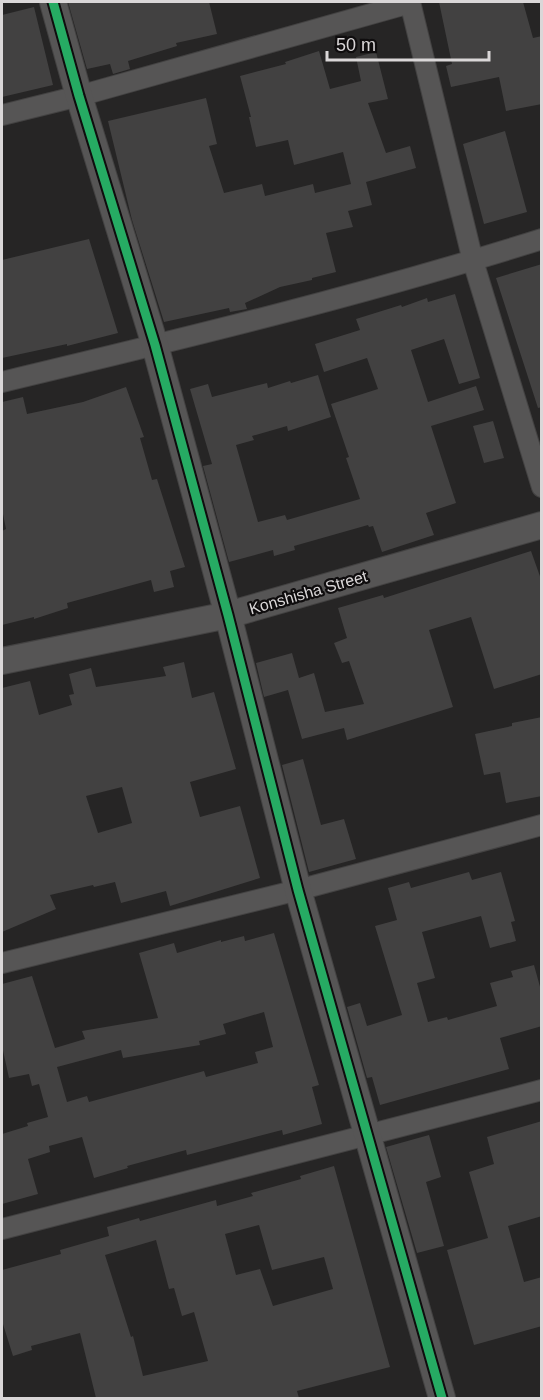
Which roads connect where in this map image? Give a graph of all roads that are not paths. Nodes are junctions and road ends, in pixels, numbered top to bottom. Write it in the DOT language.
graph roads {
  1 [pos="53,2"];
  2 [pos="410,2"];
  3 [pos="79,96"];
  4 [pos="2,115"];
  5 [pos="542,239"];
  6 [pos="472,261"];
  7 [pos="155,345"];
  8 [pos="2,382"];
  9 [pos="542,487"];
  10 [pos="542,525"];
  11 [pos="228,615"];
  12 [pos="2,661"];
  13 [pos="542,825"];
  14 [pos="298,890"];
  15 [pos="2,963"];
  16 [pos="542,1090"];
  17 [pos="369,1136"];
  18 [pos="2,1229"];
  19 [pos="442,1398"];
  1 -- 3 [label="street"];
  2 -- 3 [label="street"];
  2 -- 6 [label="street"];
  3 -- 4 [label="street"];
  3 -- 7 [label="street"];
  5 -- 6 [label="street"];
  6 -- 7 [label="street"];
  6 -- 9 [label="street"];
  7 -- 8 [label="street"];
  7 -- 11 [label="street"];
  10 -- 11 [label="street, Konshisha Street"];
  11 -- 12 [label="street, Konshisha Street"];
  11 -- 14 [label="street"];
  13 -- 14 [label="street"];
  14 -- 15 [label="street"];
  14 -- 17 [label="street"];
  16 -- 17 [label="street"];
  17 -- 18 [label="street"];
  17 -- 19 [label="street"];
}
